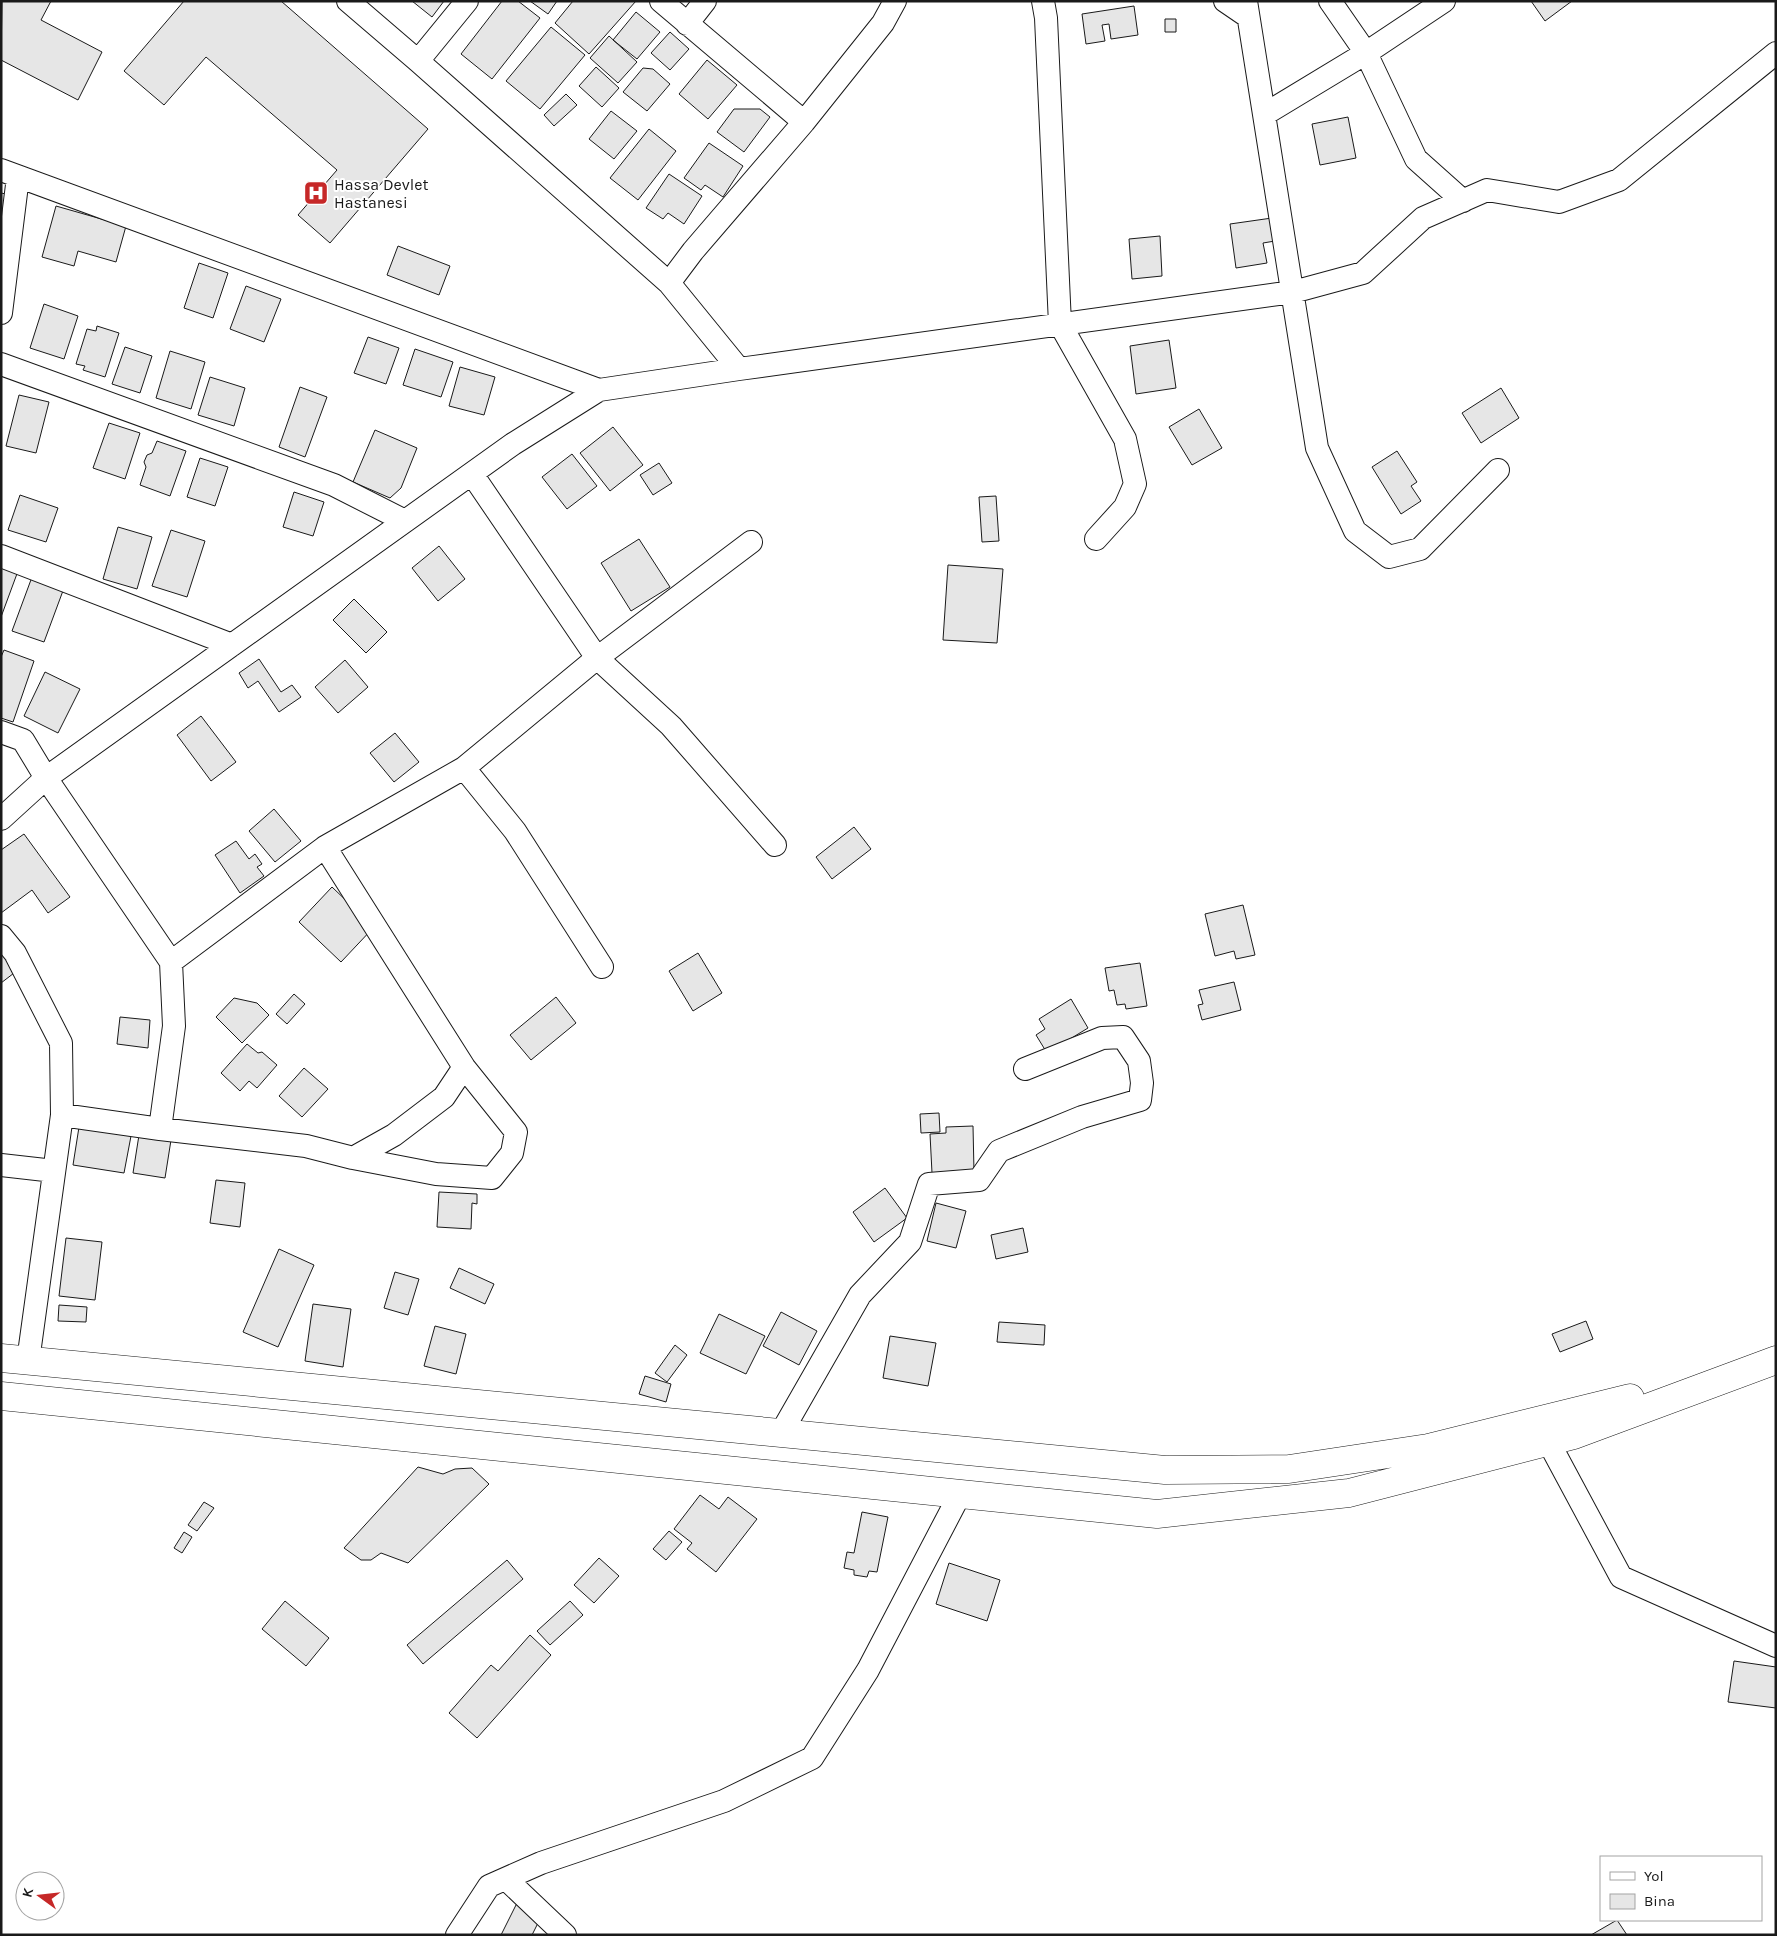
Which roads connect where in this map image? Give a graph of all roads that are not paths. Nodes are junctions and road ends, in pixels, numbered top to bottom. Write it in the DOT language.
graph roads {
  1 [pos="348,1"];
  2 [pos="467,1"];
  3 [pos="661,1"];
  4 [pos="705,1"];
  5 [pos="895,1"];
  6 [pos="1043,1"];
  7 [pos="1225,1"];
  8 [pos="1330,1"];
  9 [pos="1444,1"];
  10 [pos="1247,9"];
  11 [pos="687,24"];
  12 [pos="1366,53"];
  13 [pos="1776,53"];
  14 [pos="418,61"];
  15 [pos="1265,114"];
  16 [pos="804,122"];
  17 [pos="10,173"];
  18 [pos="1463,201"];
  19 [pos="669,283"];
  20 [pos="1293,292"];
  21 [pos="1,313"];
  22 [pos="1060,324"];
  23 [pos="1,364"];
  24 [pos="739,368"];
  25 [pos="599,390"];
  26 [pos="1498,470"];
  27 [pos="472,474"];
  28 [pos="405,521"];
  29 [pos="1096,539"];
  30 [pos="751,542"];
  31 [pos="1,556"];
  32 [pos="232,645"];
  33 [pos="597,658"];
  34 [pos="1,732"];
  35 [pos="464,768"];
  36 [pos="46,778"];
  37 [pos="1,819"];
  38 [pos="775,845"];
  39 [pos="325,847"];
  40 [pos="1,936"];
  41 [pos="171,962"];
  42 [pos="602,967"];
  43 [pos="464,1067"];
  44 [pos="1025,1069"];
  45 [pos="62,1115"];
  46 [pos="160,1129"];
  47 [pos="353,1158"];
  48 [pos="1,1166"];
  49 [pos="54,1171"];
  50 [pos="1,1358"];
  51 [pos="28,1361"];
  52 [pos="1768,1363"];
  53 [pos="1,1396"];
  54 [pos="781,1433"];
  55 [pos="1548,1442"];
  56 [pos="960,1494"];
  57 [pos="1776,1646"];
  58 [pos="506,1879"];
  59 [pos="457,1935"];
  60 [pos="565,1935"];
  1 -- 14 [label="street"];
  2 -- 14 [label="street"];
  3 -- 11 [label="street"];
  4 -- 11 [label="street"];
  5 -- 16 [label="street"];
  6 -- 22 [label="street"];
  7 -- 10 [label="street"];
  8 -- 12 [label="street"];
  9 -- 12 [label="street"];
  10 -- 15 [label="street"];
  11 -- 16 [label="street"];
  12 -- 15 [label="street"];
  12 -- 18 [label="street"];
  13 -- 18 [label="street"];
  14 -- 19 [label="street"];
  15 -- 20 [label="street"];
  16 -- 19 [label="street"];
  17 -- 21 [label="street"];
  17 -- 25 [label="street"];
  18 -- 20 [label="street"];
  19 -- 24 [label="street"];
  20 -- 22 [label="street"];
  20 -- 26 [label="street"];
  22 -- 24 [label="street"];
  22 -- 29 [label="street"];
  23 -- 28 [label="street"];
  24 -- 25 [label="street"];
  25 -- 27 [label="street"];
  27 -- 28 [label="street"];
  27 -- 33 [label="street"];
  28 -- 32 [label="street"];
  30 -- 33 [label="street"];
  31 -- 32 [label="street"];
  32 -- 36 [label="street"];
  33 -- 35 [label="street"];
  33 -- 38 [label="street"];
  34 -- 36 [label="street"];
  35 -- 39 [label="street"];
  35 -- 42 [label="street"];
  36 -- 37 [label="street"];
  36 -- 41 [label="street"];
  39 -- 41 [label="street"];
  39 -- 43 [label="street"];
  40 -- 45 [label="street"];
  41 -- 46 [label="street"];
  43 -- 47 [label="street"];
  43 -- 47 [label="street"];
  44 -- 54 [label="street"];
  45 -- 46 [label="street"];
  45 -- 49 [label="street"];
  46 -- 47 [label="street"];
  48 -- 49 [label="street"];
  49 -- 51 [label="street"];
  50 -- 51 [label="main road"];
  51 -- 54 [label="main road"];
  52 -- 54 [label="main road"];
  52 -- 55 [label="main road"];
  53 -- 56 [label="main road"];
  55 -- 56 [label="main road"];
  55 -- 57 [label="street"];
  56 -- 58 [label="street"];
  58 -- 59 [label="street"];
  58 -- 60 [label="street"];
}
